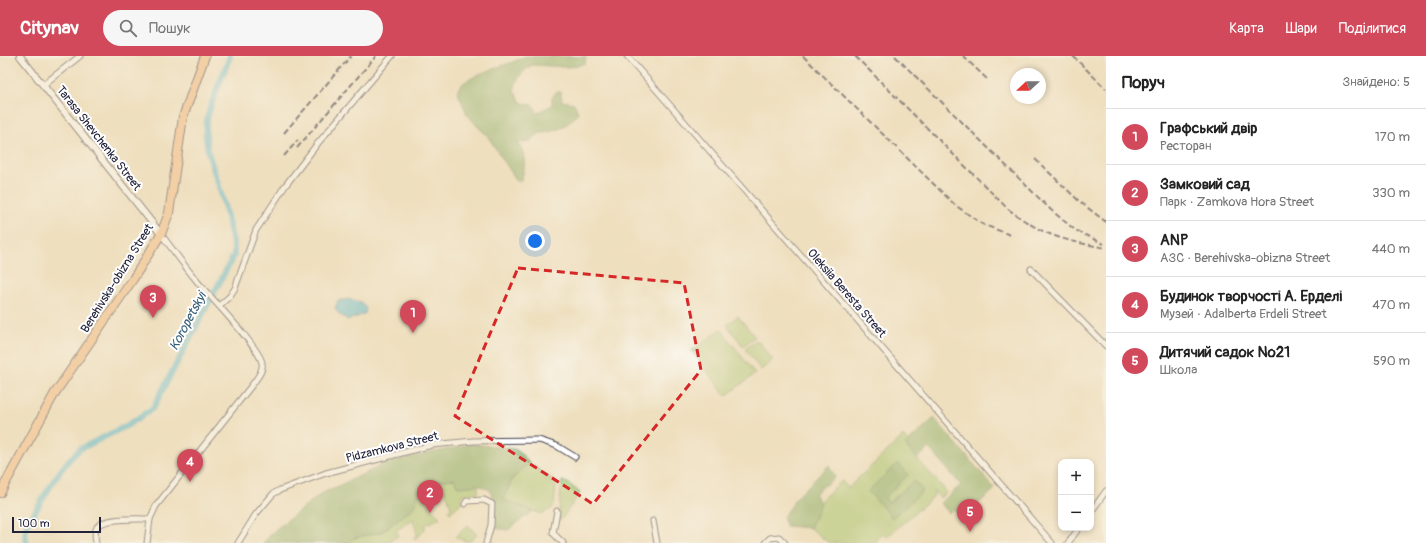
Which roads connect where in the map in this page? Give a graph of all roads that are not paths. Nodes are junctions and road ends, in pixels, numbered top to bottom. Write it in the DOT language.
graph roads {
  1 [pos="20,56"];
  2 [pos="80,56"];
  3 [pos="205,56"];
  4 [pos="392,56"];
  5 [pos="627,56"];
  6 [pos="43,85"];
  7 [pos="161,234"];
  8 [pos="1031,269"];
  9 [pos="218,304"];
  10 [pos="1106,346"];
  11 [pos="575,458"];
  12 [pos="1106,491"];
  13 [pos="0,493"];
  14 [pos="465,504"];
  15 [pos="1094,508"];
  16 [pos="557,511"];
  17 [pos="150,519"];
  18 [pos="653,521"];
  19 [pos="1077,531"];
  20 [pos="96,543"];
  21 [pos="147,543"];
  22 [pos="238,543"];
  23 [pos="486,543"];
  24 [pos="563,543"];
  25 [pos="657,543"];
  26 [pos="765,543"];
  27 [pos="785,543"];
  28 [pos="1052,543"];
  29 [pos="1068,543"];
  1 -- 6 [label="street, Tarasa Shevchenka Street"];
  2 -- 6 [label="street"];
  3 -- 7 [label="highway, Berehivska-obizna Street"];
  4 -- 9 [label="street"];
  5 -- 28 [label="street, Oleksiia Beresta Street"];
  6 -- 7 [label="street, Tarasa Shevchenka Street"];
  7 -- 9 [label="street"];
  7 -- 13 [label="highway, Berehivska-obizna Street"];
  8 -- 10 [label="street"];
  9 -- 17 [label="street"];
  11 -- 22 [label="street, Pidzamkova Street"];
  12 -- 15 [label="street"];
  14 -- 23 [label="street"];
  16 -- 24 [label="street"];
  17 -- 20 [label="street"];
  17 -- 21 [label="street"];
  18 -- 25 [label="street"];
  19 -- 29 [label="street"];
  26 -- 27 [label="street"];
}
